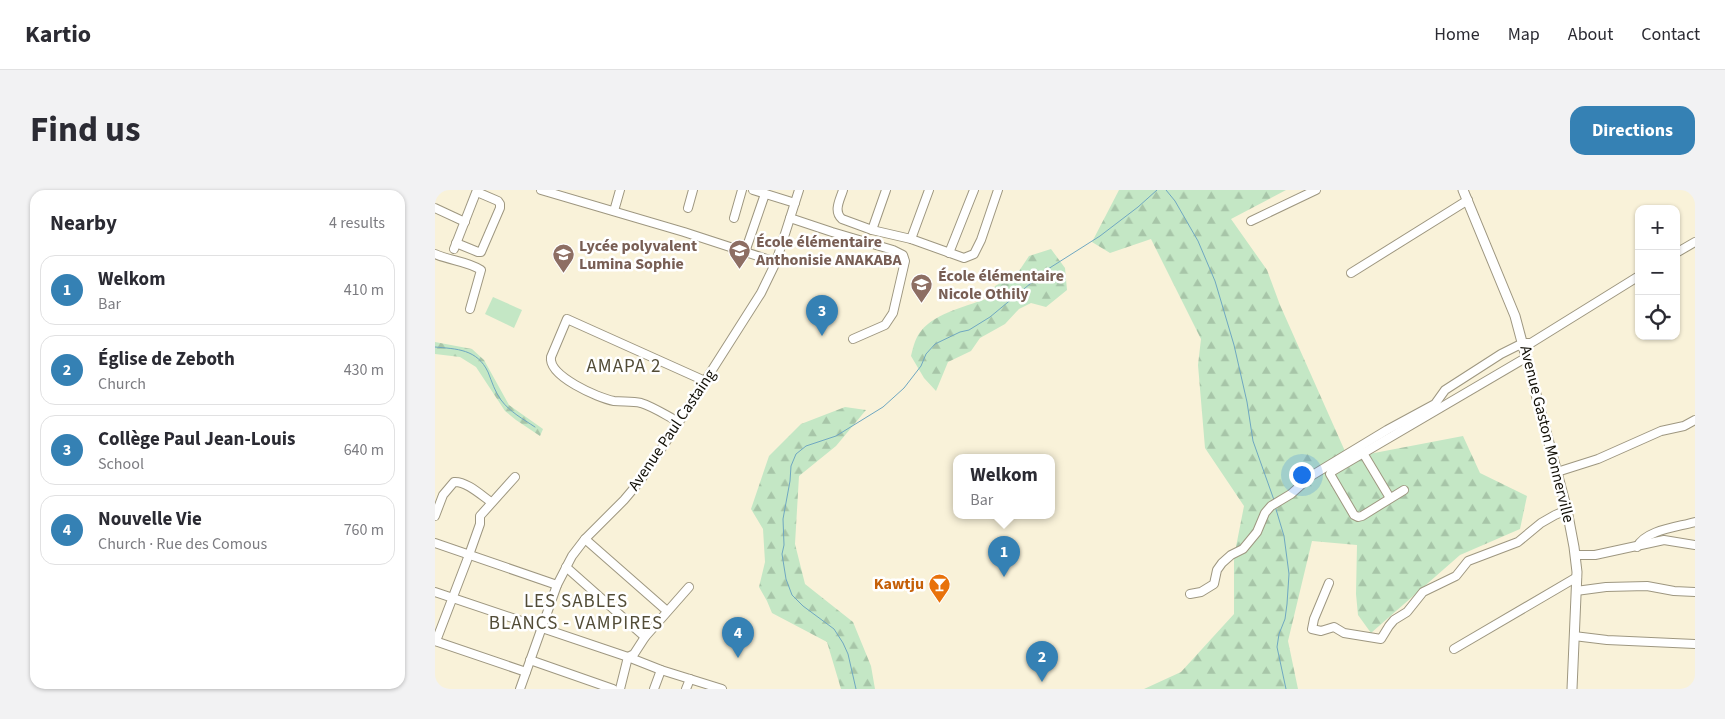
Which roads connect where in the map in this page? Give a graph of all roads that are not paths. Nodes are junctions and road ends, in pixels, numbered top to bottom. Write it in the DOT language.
graph roads {
  1 [pos="541,190"];
  2 [pos="570,190"];
  3 [pos="621,190"];
  4 [pos="693,190"];
  5 [pos="742,190"];
  6 [pos="753,190"];
  7 [pos="799,190"];
  8 [pos="843,190"];
  9 [pos="886,190"];
  10 [pos="929,190"];
  11 [pos="974,190"];
  12 [pos="998,190"];
  13 [pos="1316,190"];
  14 [pos="1463,190"];
  15 [pos="477,191"];
  16 [pos="764,192"];
  17 [pos="567,198"];
  18 [pos="1468,200"];
  19 [pos="795,203"];
  20 [pos="435,208"];
  21 [pos="688,208"];
  22 [pos="614,211"];
  23 [pos="734,218"];
  24 [pos="790,218"];
  25 [pos="840,218"];
  26 [pos="1251,221"];
  27 [pos="465,222"];
  28 [pos="872,230"];
  29 [pos="833,232"];
  30 [pos="911,239"];
  31 [pos="1695,242"];
  32 [pos="1680,251"];
  33 [pos="745,252"];
  34 [pos="949,253"];
  35 [pos="435,254"];
  36 [pos="776,262"];
  37 [pos="1351,273"];
  38 [pos="1635,278"];
  39 [pos="470,309"];
  40 [pos="853,339"];
  41 [pos="1523,344"];
  42 [pos="1527,357"];
  43 [pos="705,381"];
  44 [pos="1695,420"];
  45 [pos="679,422"];
  46 [pos="1363,453"];
  47 [pos="1557,472"];
  48 [pos="515,477"];
  49 [pos="1403,490"];
  50 [pos="1390,498"];
  51 [pos="491,502"];
  52 [pos="1567,510"];
  53 [pos="435,516"];
  54 [pos="1695,522"];
  55 [pos="585,539"];
  56 [pos="435,544"];
  57 [pos="1695,545"];
  58 [pos="1637,547"];
  59 [pos="469,554"];
  60 [pos="1575,555"];
  61 [pos="565,567"];
  62 [pos="1577,577"];
  63 [pos="1329,583"];
  64 [pos="557,585"];
  65 [pos="689,586"];
  66 [pos="1576,591"];
  67 [pos="435,592"];
  68 [pos="1695,592"];
  69 [pos="1190,594"];
  70 [pos="453,598"];
  71 [pos="667,611"];
  72 [pos="542,628"];
  73 [pos="1574,636"];
  74 [pos="645,637"];
  75 [pos="436,641"];
  76 [pos="1695,644"];
  77 [pos="1454,649"];
  78 [pos="628,657"];
  79 [pos="530,660"];
  80 [pos="661,670"];
  81 [pos="526,672"];
  82 [pos="689,679"];
  83 [pos="520,689"];
  84 [pos="613,689"];
  85 [pos="620,689"];
  86 [pos="655,689"];
  87 [pos="687,689"];
  88 [pos="722,689"];
  89 [pos="1572,689"];
  1 -- 17 [label="street"];
  2 -- 17 [label="street"];
  3 -- 22 [label="street"];
  4 -- 21 [label="street"];
  5 -- 23 [label="street"];
  6 -- 16 [label="street"];
  7 -- 19 [label="street, Avenue Paul Castaing"];
  8 -- 25 [label="street"];
  9 -- 28 [label="street"];
  10 -- 30 [label="street"];
  11 -- 34 [label="street"];
  12 -- 34 [label="street"];
  13 -- 26 [label="street"];
  14 -- 18 [label="main road, Avenue Gaston Monnerville"];
  15 -- 27 [label="street"];
  15 -- 27 [label="street"];
  16 -- 19 [label="street"];
  16 -- 33 [label="street"];
  17 -- 22 [label="street"];
  18 -- 37 [label="street"];
  18 -- 41 [label="main road, Avenue Gaston Monnerville"];
  19 -- 24 [label="street, Avenue Paul Castaing"];
  20 -- 27 [label="street"];
  22 -- 33 [label="street"];
  24 -- 29 [label="street"];
  24 -- 36 [label="street, Avenue Paul Castaing"];
  25 -- 28 [label="street"];
  25 -- 29 [label="street"];
  28 -- 30 [label="street"];
  29 -- 40 [label="street"];
  30 -- 34 [label="street"];
  31 -- 32 [label="street"];
  33 -- 36 [label="street"];
  35 -- 39 [label="street"];
  36 -- 43 [label="street, Avenue Paul Castaing"];
  38 -- 41 [label="street"];
  41 -- 42 [label="main road, Avenue Gaston Monnerville"];
  41 -- 69 [label="street"];
  42 -- 46 [label="street"];
  42 -- 47 [label="main road, Avenue Gaston Monnerville"];
  43 -- 45 [label="street, Avenue Paul Castaing"];
  43 -- 45 [label="street"];
  44 -- 47 [label="street"];
  45 -- 55 [label="street, Avenue Paul Castaing"];
  46 -- 50 [label="street"];
  46 -- 50 [label="street"];
  47 -- 52 [label="main road, Avenue Gaston Monnerville"];
  48 -- 51 [label="street"];
  49 -- 50 [label="street"];
  51 -- 53 [label="street"];
  51 -- 59 [label="street"];
  52 -- 60 [label="main road, Avenue Gaston Monnerville"];
  52 -- 63 [label="street"];
  54 -- 58 [label="street"];
  55 -- 61 [label="street, Avenue Paul Castaing"];
  55 -- 71 [label="street"];
  56 -- 59 [label="street"];
  57 -- 58 [label="street"];
  58 -- 60 [label="street"];
  59 -- 64 [label="street"];
  59 -- 70 [label="street"];
  60 -- 62 [label="main road, Avenue Gaston Monnerville"];
  61 -- 64 [label="street, Avenue Paul Castaing"];
  61 -- 74 [label="street"];
  62 -- 66 [label="main road, Avenue Gaston Monnerville"];
  62 -- 77 [label="street"];
  64 -- 72 [label="street, Avenue Paul Castaing"];
  65 -- 71 [label="street"];
  66 -- 68 [label="street"];
  66 -- 73 [label="main road, Avenue Gaston Monnerville"];
  67 -- 70 [label="street"];
  70 -- 72 [label="street"];
  70 -- 75 [label="street"];
  71 -- 74 [label="street"];
  72 -- 78 [label="street"];
  72 -- 79 [label="street, Avenue Paul Castaing"];
  73 -- 76 [label="street"];
  73 -- 89 [label="main road, Avenue Gaston Monnerville"];
  74 -- 78 [label="street"];
  75 -- 81 [label="street"];
  78 -- 80 [label="street"];
  78 -- 85 [label="street"];
  79 -- 81 [label="street, Avenue Paul Castaing"];
  79 -- 84 [label="street"];
  80 -- 82 [label="street"];
  80 -- 86 [label="street"];
  81 -- 83 [label="street, Avenue Paul Castaing"];
  82 -- 87 [label="street"];
  82 -- 88 [label="street"];
}
